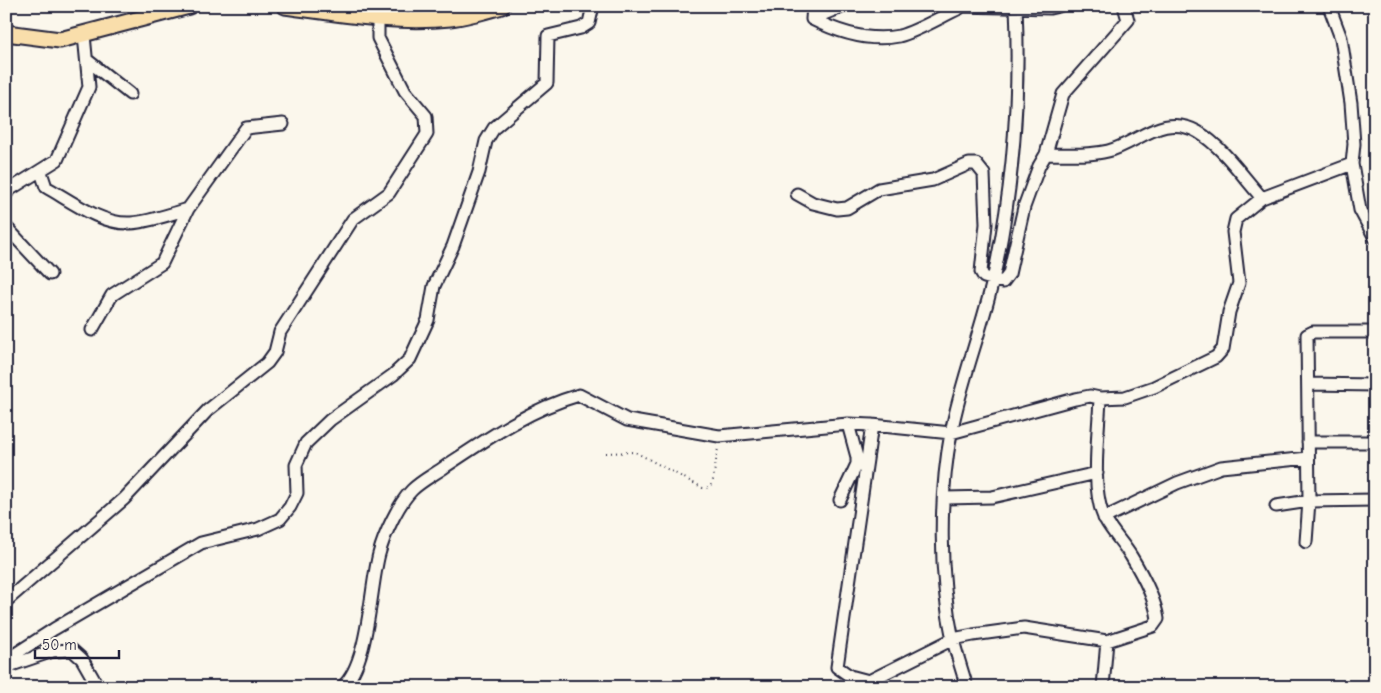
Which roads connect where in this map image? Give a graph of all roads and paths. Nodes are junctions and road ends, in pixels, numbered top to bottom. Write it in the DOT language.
graph roads {
  1 [pos="189,6"];
  2 [pos="285,6"];
  3 [pos="502,6"];
  4 [pos="593,6"];
  5 [pos="814,6"];
  6 [pos="844,6"];
  7 [pos="1059,6"];
  8 [pos="1124,6"];
  9 [pos="1328,6"];
  10 [pos="959,7"];
  11 [pos="1016,7"];
  12 [pos="480,9"];
  13 [pos="154,10"];
  14 [pos="361,11"];
  15 [pos="378,18"];
  16 [pos="812,19"];
  17 [pos="6,33"];
  18 [pos="84,35"];
  19 [pos="86,60"];
  20 [pos="130,94"];
  21 [pos="283,124"];
  22 [pos="1046,154"];
  23 [pos="1352,164"];
  24 [pos="41,172"];
  25 [pos="6,194"];
  26 [pos="797,194"];
  27 [pos="1262,198"];
  28 [pos="188,209"];
  29 [pos="6,227"];
  30 [pos="1375,238"];
  31 [pos="50,274"];
  32 [pos="993,280"];
  33 [pos="92,330"];
  34 [pos="1375,332"];
  35 [pos="1309,384"];
  36 [pos="1375,386"];
  37 [pos="1100,398"];
  38 [pos="848,424"];
  39 [pos="872,425"];
  40 [pos="951,433"];
  41 [pos="719,436"];
  42 [pos="1308,442"];
  43 [pos="1375,442"];
  44 [pos="606,453"];
  45 [pos="1308,458"];
  46 [pos="1097,473"];
  47 [pos="945,498"];
  48 [pos="840,500"];
  49 [pos="1309,500"];
  50 [pos="1375,500"];
  51 [pos="1276,506"];
  52 [pos="1104,518"];
  53 [pos="1306,542"];
  54 [pos="6,601"];
  55 [pos="953,639"];
  56 [pos="1108,640"];
  57 [pos="6,660"];
  58 [pos="6,667"];
  59 [pos="98,687"];
  60 [pos="342,687"];
  61 [pos="966,687"];
  62 [pos="1103,687"];
  1 -- 13 [label="main road"];
  2 -- 14 [label="main road"];
  3 -- 12 [label="main road"];
  4 -- 57 [label="street"];
  5 -- 16 [label="street"];
  6 -- 16 [label="street"];
  7 -- 11 [label="street"];
  8 -- 22 [label="street"];
  9 -- 23 [label="street"];
  10 -- 11 [label="street"];
  10 -- 16 [label="street"];
  11 -- 32 [label="street"];
  12 -- 15 [label="main road"];
  13 -- 18 [label="main road"];
  14 -- 15 [label="main road"];
  15 -- 54 [label="street"];
  17 -- 18 [label="main road"];
  18 -- 19 [label="street"];
  19 -- 20 [label="street"];
  19 -- 24 [label="street"];
  21 -- 28 [label="street"];
  22 -- 27 [label="street"];
  22 -- 32 [label="street"];
  23 -- 27 [label="street"];
  23 -- 30 [label="street"];
  24 -- 25 [label="street"];
  24 -- 28 [label="street"];
  26 -- 32 [label="street"];
  27 -- 37 [label="street"];
  28 -- 33 [label="street"];
  29 -- 31 [label="street"];
  32 -- 40 [label="street"];
  34 -- 35 [label="street"];
  35 -- 36 [label="street"];
  35 -- 42 [label="street"];
  37 -- 40 [label="street"];
  37 -- 46 [label="street"];
  38 -- 39 [label="street"];
  38 -- 41 [label="street"];
  38 -- 48 [label="street"];
  39 -- 40 [label="street"];
  39 -- 55 [label="street"];
  40 -- 47 [label="street"];
  41 -- 44 [label="path"];
  41 -- 60 [label="street"];
  42 -- 43 [label="street"];
  42 -- 45 [label="street"];
  45 -- 49 [label="street"];
  45 -- 52 [label="street"];
  46 -- 47 [label="street"];
  46 -- 52 [label="street"];
  47 -- 55 [label="street"];
  49 -- 50 [label="street"];
  49 -- 51 [label="street"];
  49 -- 53 [label="street"];
  52 -- 56 [label="street"];
  55 -- 56 [label="street"];
  55 -- 61 [label="street"];
  56 -- 62 [label="street"];
  58 -- 59 [label="street"];
}
